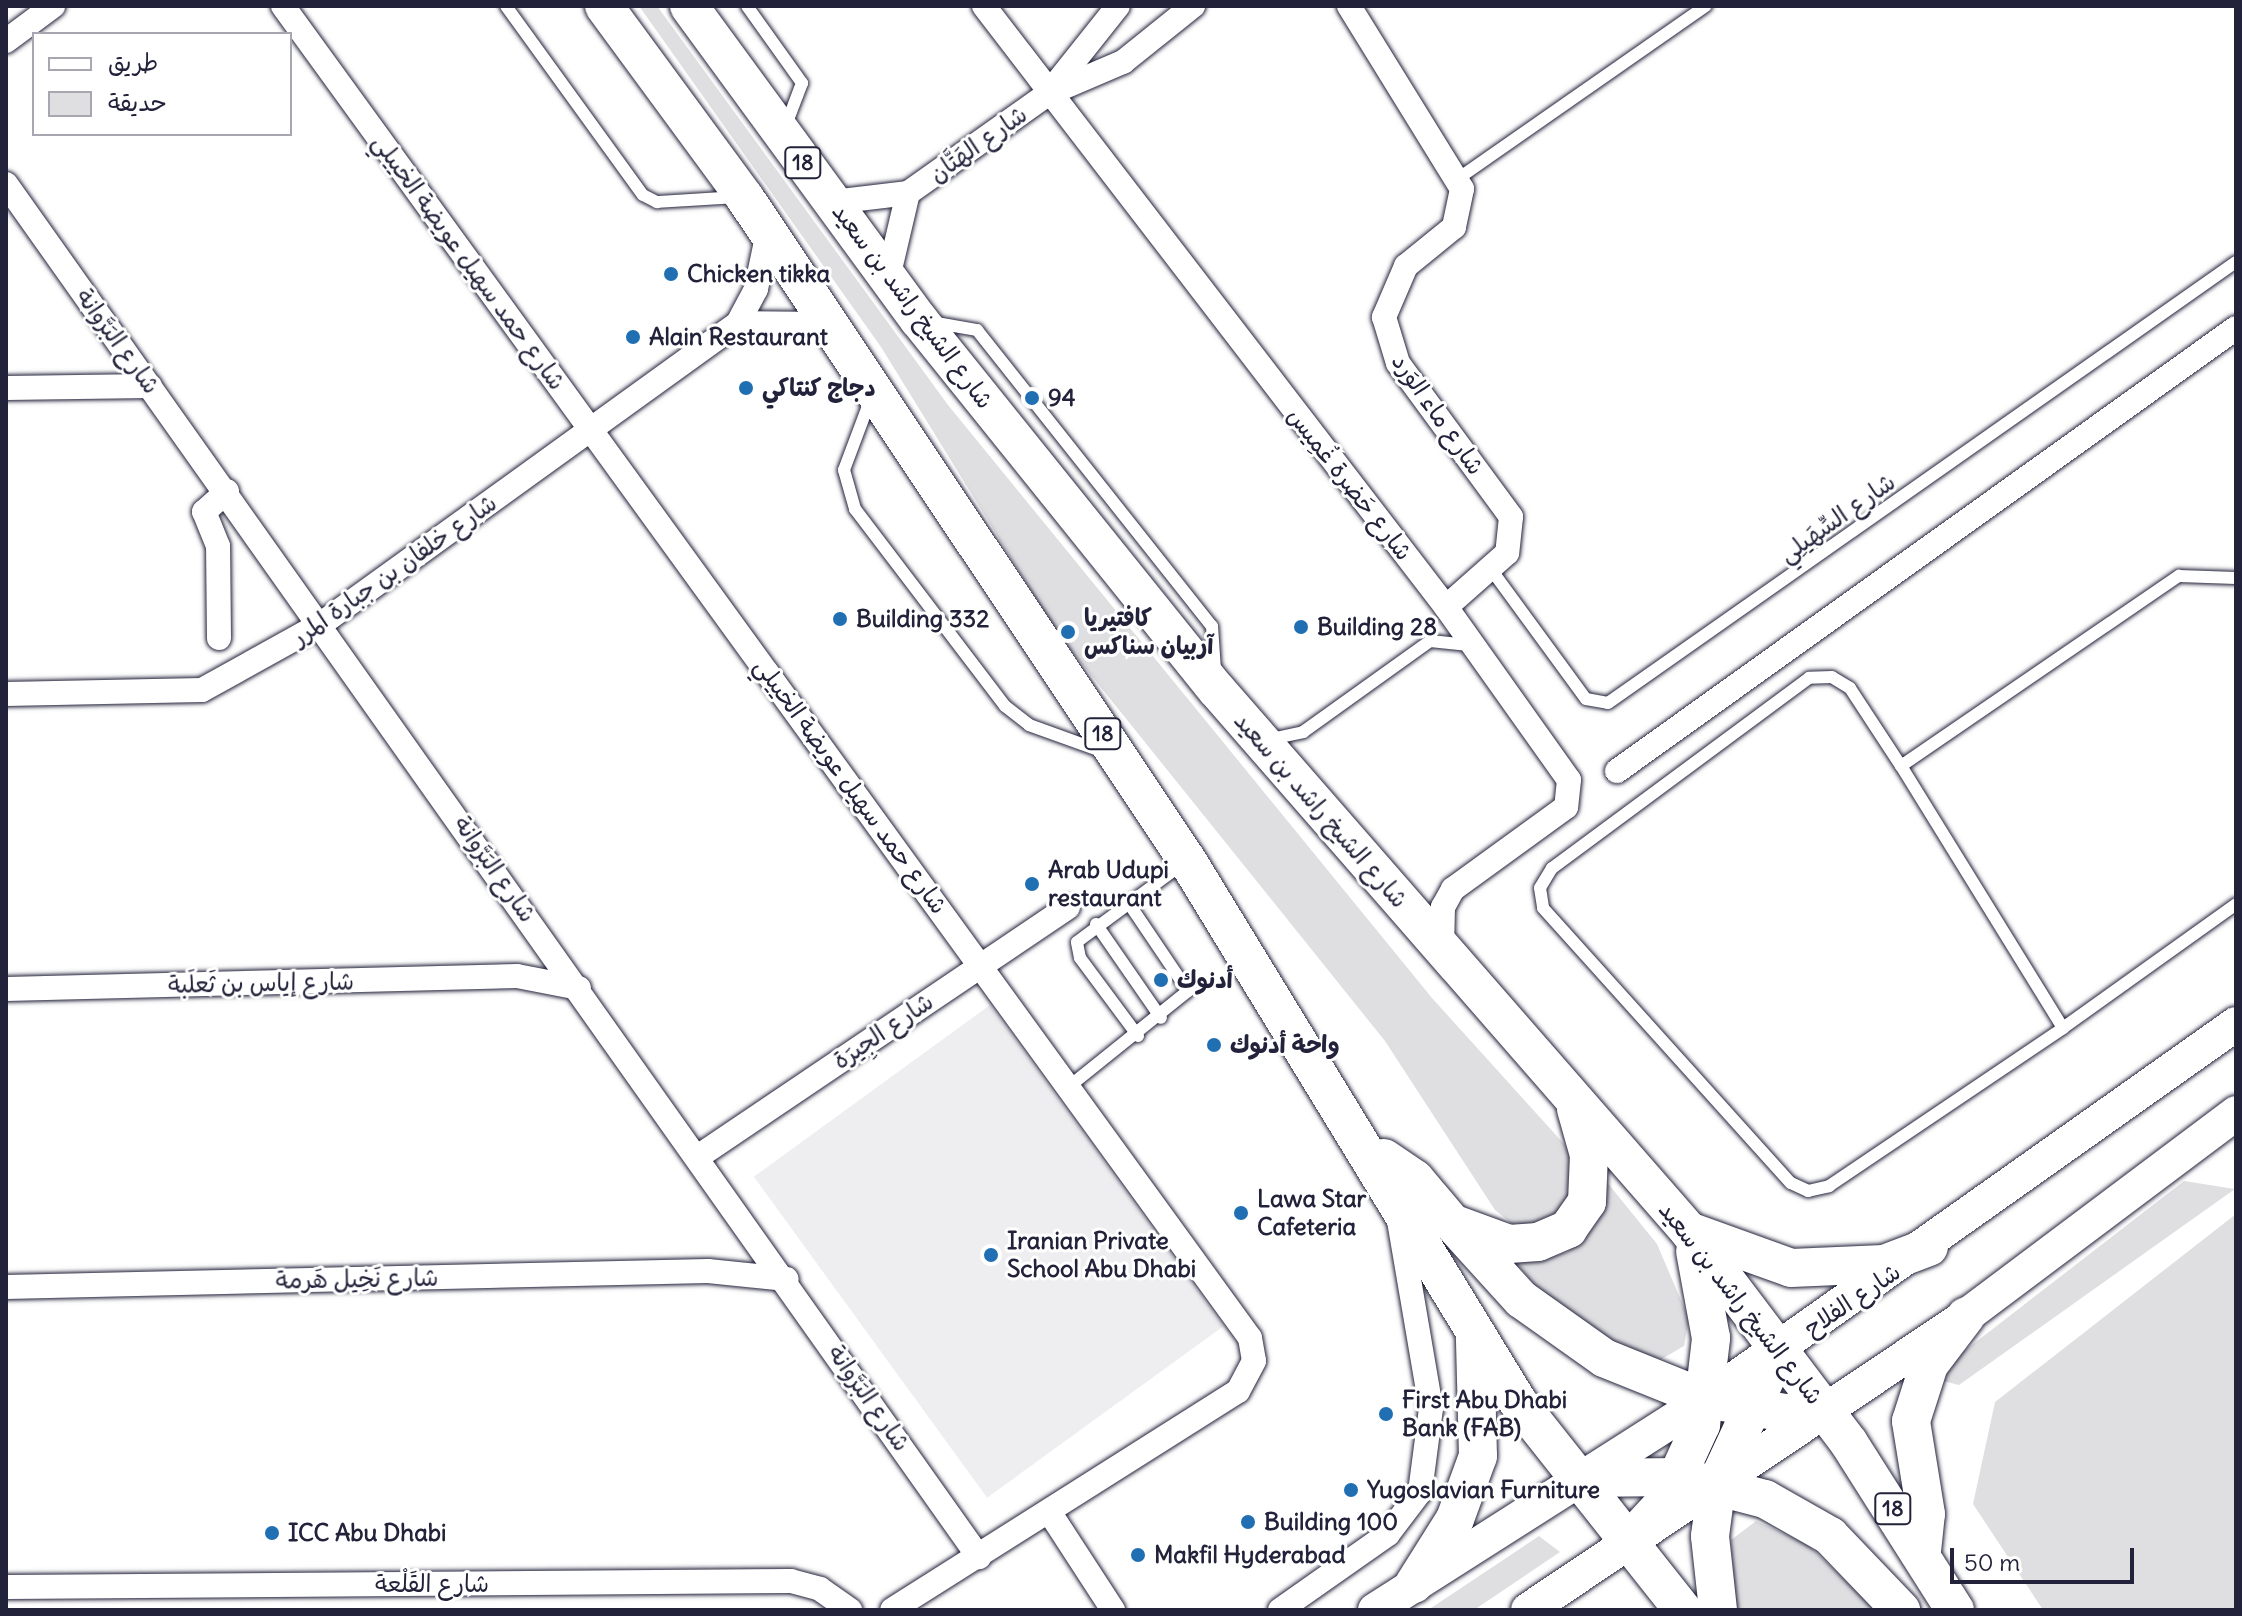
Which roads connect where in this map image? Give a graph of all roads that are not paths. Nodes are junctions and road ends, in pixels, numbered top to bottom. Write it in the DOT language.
graph roads {
  1 [pos="53,6"];
  2 [pos="283,6"];
  3 [pos="506,6"];
  4 [pos="604,6"];
  5 [pos="689,6"];
  6 [pos="747,6"];
  7 [pos="984,6"];
  8 [pos="1118,6"];
  9 [pos="1193,6"];
  10 [pos="1349,6"];
  11 [pos="1706,6"];
  12 [pos="6,41"];
  13 [pos="1048,94"];
  14 [pos="783,136"];
  15 [pos="1459,178"];
  16 [pos="6,184"];
  17 [pos="908,193"];
  18 [pos="745,198"];
  19 [pos="833,202"];
  20 [pos="768,232"];
  21 [pos="2236,262"];
  22 [pos="888,278"];
  23 [pos="738,323"];
  24 [pos="828,324"];
  25 [pos="2236,328"];
  26 [pos="150,386"];
  27 [pos="6,388"];
  28 [pos="872,391"];
  29 [pos="591,429"];
  30 [pos="227,491"];
  31 [pos="1493,572"];
  32 [pos="2236,578"];
  33 [pos="1446,607"];
  34 [pos="321,624"];
  35 [pos="219,638"];
  36 [pos="1475,649"];
  37 [pos="6,694"];
  38 [pos="1260,740"];
  39 [pos="1121,762"];
  40 [pos="1901,766"];
  41 [pos="1617,771"];
  42 [pos="1187,860"];
  43 [pos="1128,902"];
  44 [pos="2236,904"];
  45 [pos="1068,907"];
  46 [pos="1096,924"];
  47 [pos="545,940"];
  48 [pos="1443,951"];
  49 [pos="981,965"];
  50 [pos="517,976"];
  51 [pos="579,988"];
  52 [pos="6,989"];
  53 [pos="1161,1018"];
  54 [pos="2236,1024"];
  55 [pos="2063,1028"];
  56 [pos="1138,1036"];
  57 [pos="1071,1085"];
  58 [pos="1573,1101"];
  59 [pos="2236,1113"];
  60 [pos="1370,1151"];
  61 [pos="699,1156"];
  62 [pos="1394,1191"];
  63 [pos="1452,1223"];
  64 [pos="752,1230"];
  65 [pos="1688,1230"];
  66 [pos="1929,1247"];
  67 [pos="708,1271"];
  68 [pos="787,1279"];
  69 [pos="6,1287"];
  70 [pos="1966,1316"];
  71 [pos="1474,1331"];
  72 [pos="1779,1350"];
  73 [pos="1706,1399"];
  74 [pos="1746,1409"];
  75 [pos="1825,1411"];
  76 [pos="1681,1477"];
  77 [pos="1576,1478"];
  78 [pos="1717,1483"];
  79 [pos="1050,1513"];
  80 [pos="1628,1542"];
  81 [pos="1922,1551"];
  82 [pos="979,1557"];
  83 [pos="1414,1584"];
  84 [pos="6,1587"];
  85 [pos="850,1610"];
  86 [pos="892,1610"];
  87 [pos="1113,1610"];
  88 [pos="1280,1610"];
  89 [pos="1375,1610"];
  90 [pos="1528,1610"];
  91 [pos="1683,1610"];
  92 [pos="1718,1610"];
  93 [pos="1901,1610"];
  94 [pos="1955,1610"];
  1 -- 12 [label="street"];
  2 -- 29 [label="street, شارع حمد سهيل عويضة الخييلي"];
  3 -- 18 [label="lane"];
  4 -- 18 [label="main road, 18"];
  5 -- 14 [label="main road, شارع الشيخ راشد بن سعيد / 18"];
  6 -- 14 [label="lane"];
  7 -- 13 [label="street, شارع حَضرة غُمِيس"];
  8 -- 13 [label="street, شارع الهَتَّان"];
  9 -- 13 [label="street, شارع الهَتَّان"];
  10 -- 15 [label="street"];
  11 -- 15 [label="lane"];
  13 -- 17 [label="street, شارع الهَتَّان"];
  13 -- 33 [label="street, شارع حَضرة غُمِيس"];
  14 -- 19 [label="main road, شارع الشيخ راشد بن سعيد / 18"];
  15 -- 31 [label="street, شارع ماء الوَرد"];
  16 -- 26 [label="street, شارع البَرَّوانة"];
  17 -- 19 [label="street, شارع الهَتَّان"];
  17 -- 22 [label="street, شارع الهَتَّان"];
  18 -- 20 [label="main road, 18"];
  19 -- 22 [label="main road, شارع الشيخ راشد بن سعيد / 18"];
  20 -- 23 [label="street, شارع خلفان بن جبارة المرر"];
  20 -- 24 [label="main road, 18"];
  21 -- 31 [label="lane, شارع السِّهَيلِي"];
  22 -- 38 [label="main road, شارع الشيخ راشد بن سعيد / 18"];
  23 -- 24 [label="street"];
  23 -- 29 [label="street, شارع خلفان بن جبارة المرر"];
  24 -- 28 [label="main road, 18"];
  25 -- 41 [label="street"];
  26 -- 27 [label="street"];
  26 -- 30 [label="street, شارع البَرَّوانة"];
  28 -- 39 [label="main road, 18"];
  28 -- 39 [label="lane"];
  29 -- 34 [label="street, شارع خلفان بن جبارة المرر"];
  29 -- 49 [label="street, شارع حمد سهيل عويضة الخييلي"];
  30 -- 34 [label="street, شارع البَرَّوانة"];
  30 -- 35 [label="street"];
  31 -- 33 [label="street, شارع ماء الوَرد"];
  32 -- 40 [label="lane"];
  33 -- 36 [label="street, شارع حَضرة غُمِيس"];
  34 -- 37 [label="street, شارع خلفان بن جبارة المرر"];
  34 -- 47 [label="street, شارع البَرَّوانة"];
  36 -- 38 [label="lane"];
  36 -- 48 [label="street, شارع حَضرة غُمِيس"];
  38 -- 48 [label="main road, شارع الشيخ راشد بن سعيد / 18"];
  39 -- 42 [label="main road, 18"];
  40 -- 55 [label="lane"];
  40 -- 55 [label="lane"];
  42 -- 43 [label="lane"];
  42 -- 60 [label="main road, 18"];
  43 -- 46 [label="lane"];
  43 -- 53 [label="lane"];
  44 -- 55 [label="lane"];
  45 -- 49 [label="street, شارع الجِيرَة"];
  46 -- 53 [label="lane"];
  46 -- 56 [label="lane"];
  47 -- 50 [label="street"];
  47 -- 51 [label="street, شارع البَرَّوانة"];
  48 -- 58 [label="main road, شارع الشيخ راشد بن سعيد / 18"];
  49 -- 57 [label="street, شارع حمد سهيل عويضة الخييلي"];
  49 -- 61 [label="street, شارع الجِيرَة"];
  50 -- 51 [label="street, شارع إياس بن ثَعلَبة"];
  50 -- 52 [label="street, شارع إياس بن ثَعلَبة"];
  51 -- 61 [label="street, شارع البَرَّوانة"];
  53 -- 56 [label="lane"];
  54 -- 66 [label="main road, شارع الفلاح"];
  56 -- 57 [label="lane"];
  57 -- 79 [label="street, شارع حمد سهيل عويضة الخييلي"];
  58 -- 63 [label="main road"];
  58 -- 65 [label="main road, شارع الشيخ راشد بن سعيد / 18"];
  59 -- 70 [label="main road"];
  60 -- 62 [label="main road, 18"];
  60 -- 63 [label="main road"];
  61 -- 64 [label="street, شارع البَرَّوانة"];
  62 -- 71 [label="main road, 18"];
  62 -- 88 [label="street"];
  63 -- 73 [label="main road"];
  64 -- 67 [label="street"];
  64 -- 68 [label="street, شارع البَرَّوانة"];
  65 -- 66 [label="main road"];
  65 -- 72 [label="main road, شارع الشيخ راشد بن سعيد / 18"];
  65 -- 73 [label="main road"];
  66 -- 72 [label="main road, شارع الفلاح"];
  67 -- 68 [label="street, شارع نَخِيل هَرمة"];
  67 -- 69 [label="street, شارع نَخِيل هَرمة"];
  68 -- 82 [label="street, شارع البَرَّوانة"];
  70 -- 75 [label="main road"];
  70 -- 81 [label="main road"];
  71 -- 77 [label="main road, 18"];
  71 -- 83 [label="main road"];
  72 -- 73 [label="main road, شارع الفلاح"];
  72 -- 74 [label="main road"];
  72 -- 75 [label="main road, شارع الشيخ راشد بن سعيد / 18"];
  73 -- 74 [label="main road"];
  73 -- 76 [label="main road"];
  73 -- 77 [label="main road, شارع الفلاح"];
  74 -- 75 [label="main road"];
  74 -- 78 [label="main road"];
  75 -- 78 [label="main road"];
  75 -- 81 [label="main road, شارع الشيخ راشد بن سعيد / 18"];
  76 -- 77 [label="main road"];
  76 -- 78 [label="main road"];
  76 -- 80 [label="main road"];
  77 -- 80 [label="main road, 18"];
  77 -- 83 [label="main road, شارع الفلاح"];
  78 -- 80 [label="main road"];
  78 -- 92 [label="main road"];
  78 -- 93 [label="main road"];
  79 -- 82 [label="street, شارع حمد سهيل عويضة الخييلي"];
  79 -- 87 [label="street"];
  80 -- 90 [label="main road"];
  80 -- 91 [label="main road, 18"];
  81 -- 94 [label="main road, شارع الشيخ راشد بن سعيد / 18"];
  82 -- 86 [label="street, شارع حمد سهيل عويضة الخييلي"];
  83 -- 89 [label="main road, شارع الفلاح"];
  84 -- 85 [label="street, شارع القَلْعة"];
}
